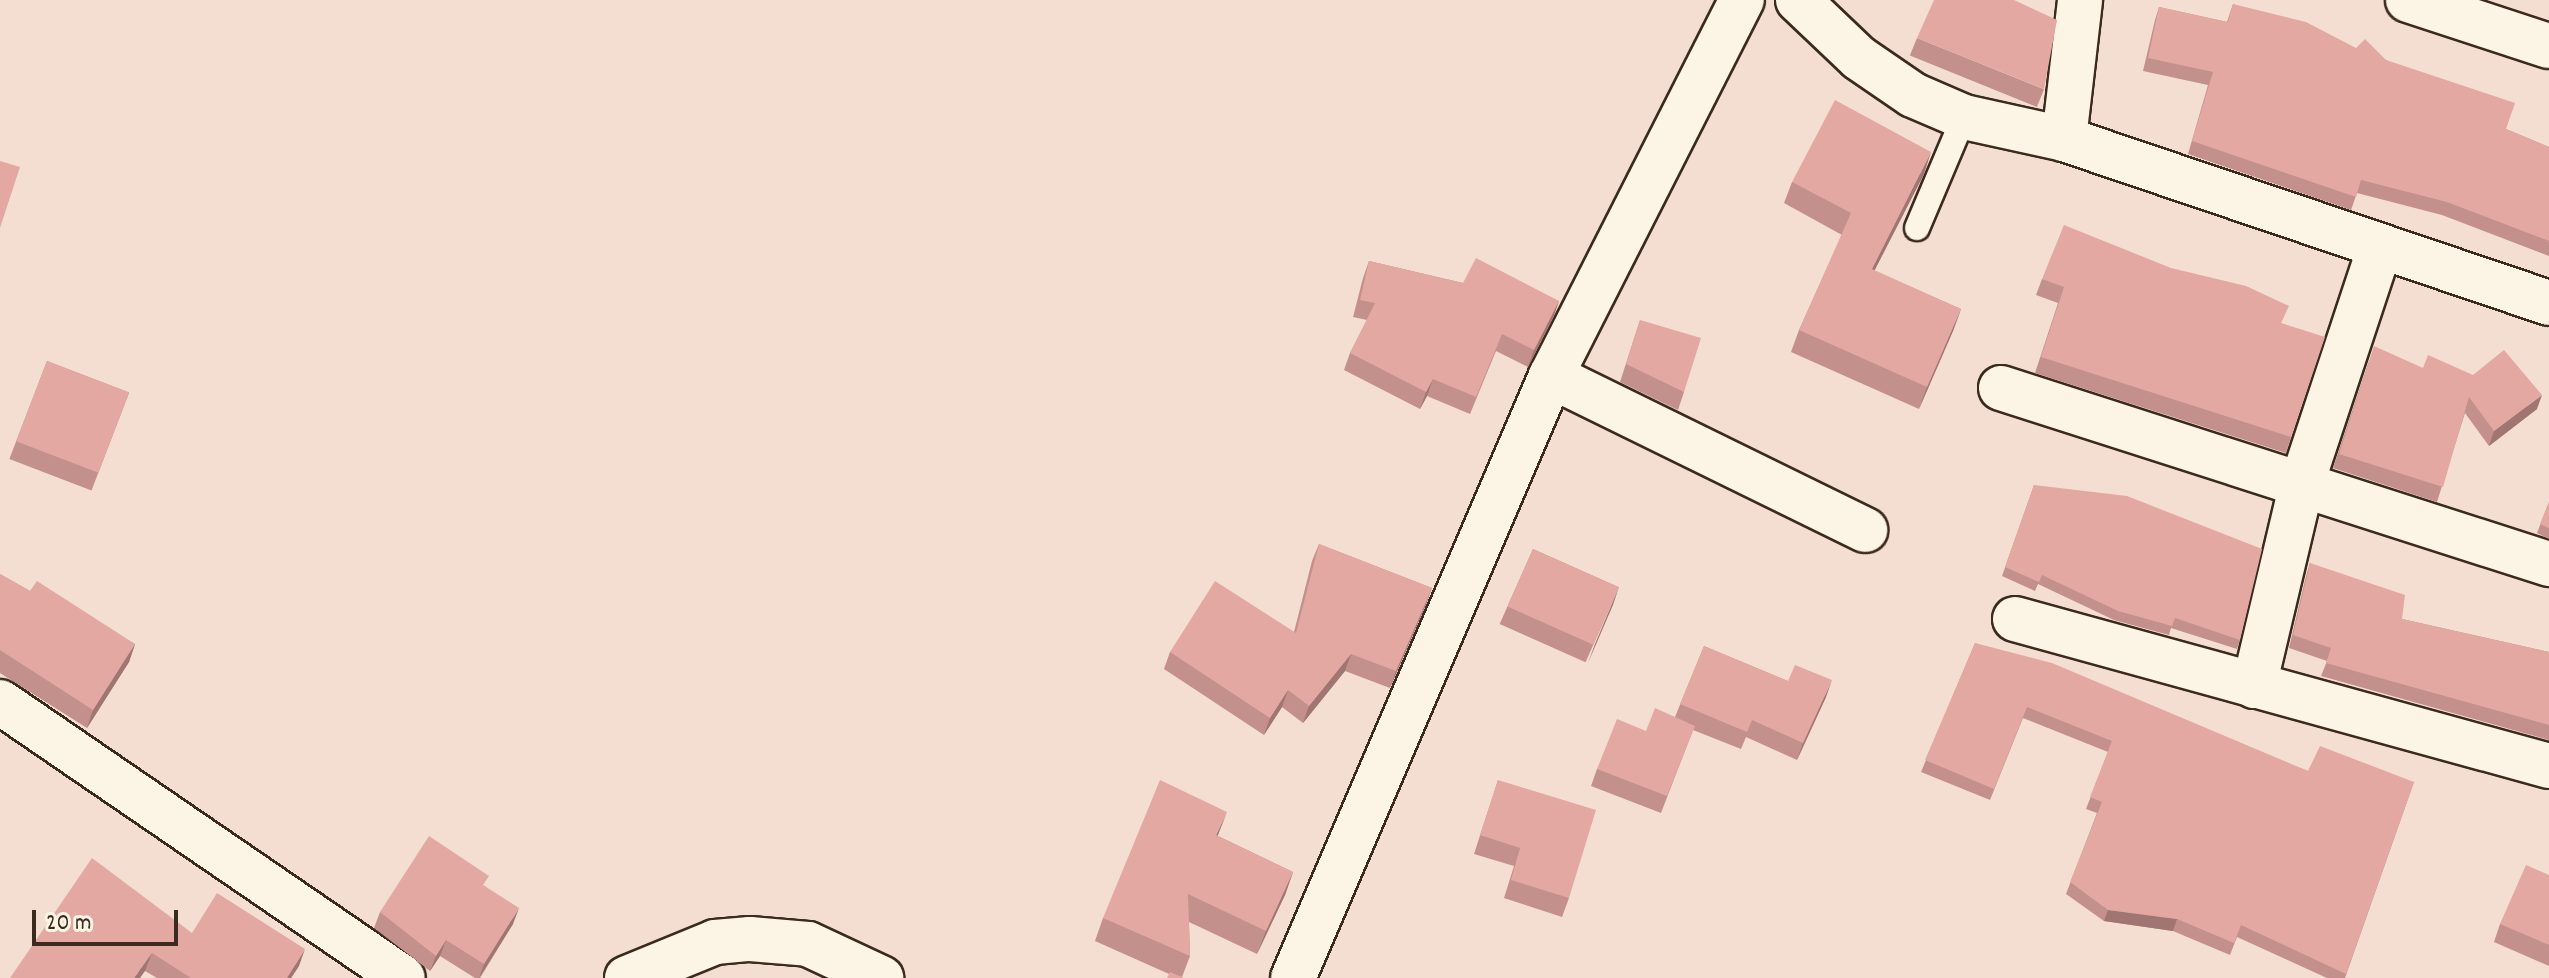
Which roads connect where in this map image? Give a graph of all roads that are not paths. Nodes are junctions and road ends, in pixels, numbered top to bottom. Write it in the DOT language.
graph roads {
  1 [pos="1742,0"];
  2 [pos="1798,0"];
  3 [pos="2080,0"];
  4 [pos="2408,0"];
  5 [pos="2549,46"];
  6 [pos="1964,117"];
  7 [pos="2064,139"];
  8 [pos="1917,228"];
  9 [pos="2379,250"];
  10 [pos="2549,303"];
  11 [pos="1551,376"];
  12 [pos="2001,388"];
  13 [pos="2302,483"];
  14 [pos="1865,530"];
  15 [pos="2549,564"];
  16 [pos="2015,619"];
  17 [pos="2254,686"];
  18 [pos="0,702"];
  19 [pos="2549,766"];
  20 [pos="403,978"];
  21 [pos="627,978"];
  22 [pos="881,978"];
  23 [pos="1293,978"];
  1 -- 11 [label="street"];
  2 -- 6 [label="street"];
  3 -- 7 [label="street"];
  4 -- 5 [label="street"];
  6 -- 7 [label="street"];
  6 -- 8 [label="lane"];
  7 -- 9 [label="street"];
  9 -- 10 [label="street"];
  9 -- 13 [label="street"];
  11 -- 14 [label="street"];
  11 -- 23 [label="street"];
  12 -- 13 [label="street"];
  13 -- 15 [label="street"];
  13 -- 17 [label="street"];
  16 -- 17 [label="street"];
  17 -- 19 [label="street"];
  18 -- 20 [label="street"];
  21 -- 22 [label="street"];
}
